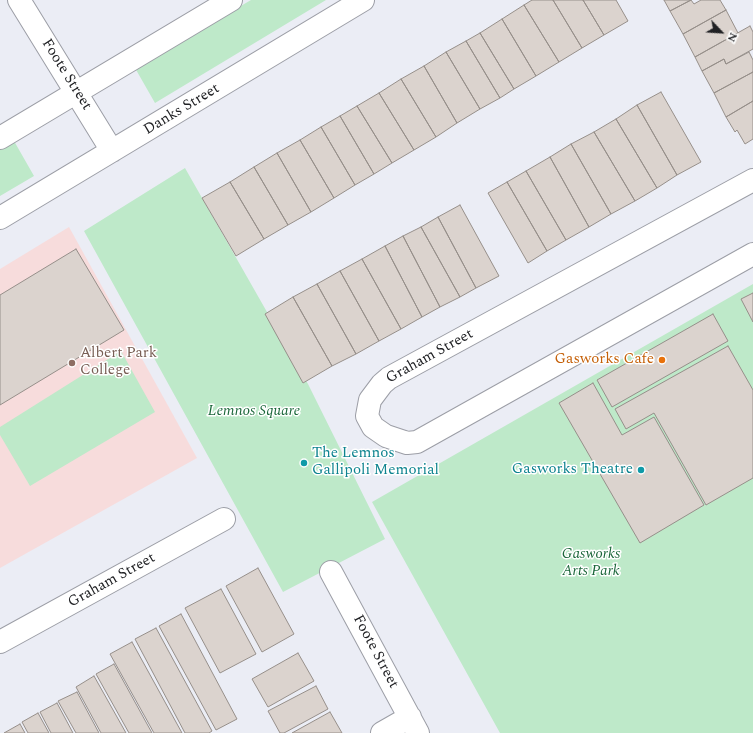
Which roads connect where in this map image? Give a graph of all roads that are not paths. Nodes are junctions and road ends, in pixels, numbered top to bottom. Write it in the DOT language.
graph roads {
  1 [pos="19,0"];
  2 [pos="230,0"];
  3 [pos="363,0"];
  4 [pos="76,92"];
  5 [pos="0,138"];
  6 [pos="112,151"];
  7 [pos="753,180"];
  8 [pos="0,218"];
  9 [pos="753,254"];
  10 [pos="224,519"];
  11 [pos="331,572"];
  12 [pos="0,642"];
  13 [pos="414,725"];
  14 [pos="382,733"];
  1 -- 4 [label="street, Foote Street"];
  2 -- 4 [label="street"];
  3 -- 6 [label="street, Danks Street"];
  4 -- 5 [label="street"];
  4 -- 6 [label="street, Foote Street"];
  6 -- 8 [label="street, Danks Street"];
  7 -- 9 [label="street, Graham Street"];
  10 -- 12 [label="street, Graham Street"];
  11 -- 13 [label="street, Foote Street"];
  13 -- 14 [label="street"];
}
